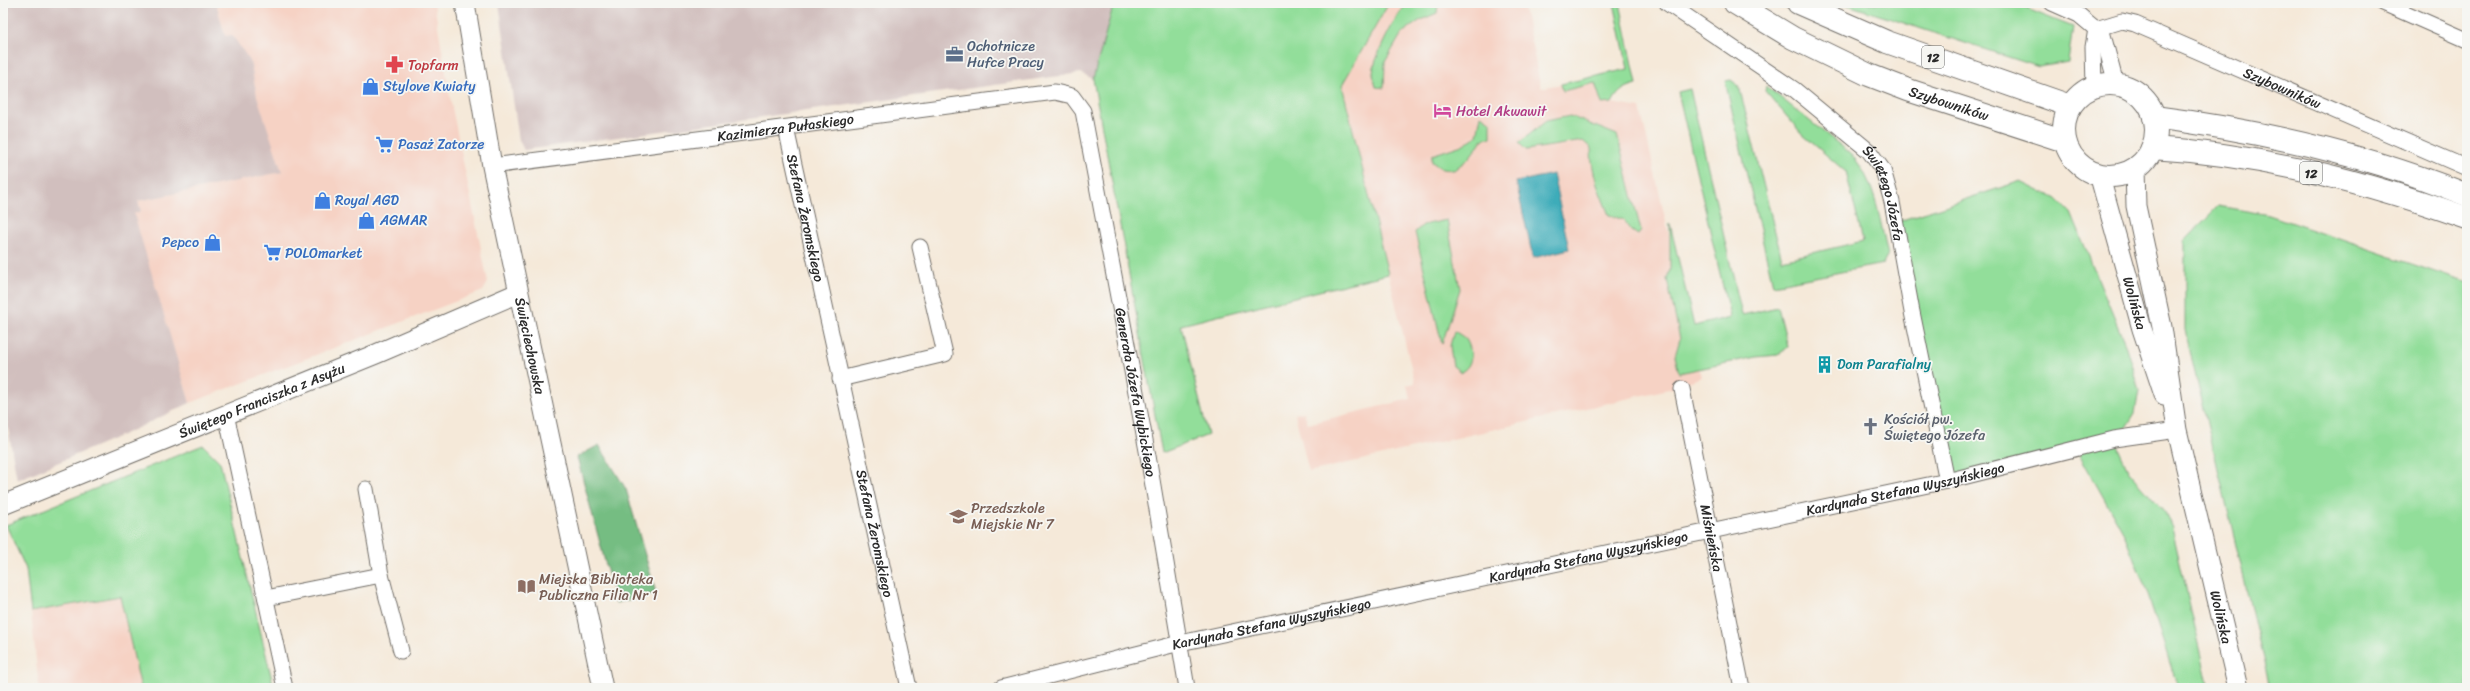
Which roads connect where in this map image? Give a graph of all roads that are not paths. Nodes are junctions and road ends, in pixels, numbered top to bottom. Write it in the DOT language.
graph roads {
  1 [pos="465,3"];
  2 [pos="1667,3"];
  3 [pos="1735,3"];
  4 [pos="1798,3"];
  5 [pos="2052,3"];
  6 [pos="2383,3"];
  7 [pos="2096,29"];
  8 [pos="2467,40"];
  9 [pos="2116,84"];
  10 [pos="2094,87"];
  11 [pos="1076,99"];
  12 [pos="2070,106"];
  13 [pos="2154,117"];
  14 [pos="786,128"];
  15 [pos="2065,141"];
  16 [pos="2152,148"];
  17 [pos="492,166"];
  18 [pos="2135,168"];
  19 [pos="2467,168"];
  20 [pos="2099,174"];
  21 [pos="2467,195"];
  22 [pos="2467,218"];
  23 [pos="920,247"];
  24 [pos="518,293"];
  25 [pos="840,379"];
  26 [pos="1682,389"];
  27 [pos="226,414"];
  28 [pos="2177,430"];
  29 [pos="1947,481"];
  30 [pos="366,488"];
  31 [pos="3,505"];
  32 [pos="1712,531"];
  33 [pos="381,575"];
  34 [pos="266,598"];
  35 [pos="1180,643"];
  36 [pos="401,651"];
  37 [pos="285,688"];
  38 [pos="602,688"];
  39 [pos="909,688"];
  40 [pos="1001,688"];
  41 [pos="1187,688"];
  42 [pos="1742,688"];
  43 [pos="2238,688"];
  1 -- 17 [label="street, Święciechowska"];
  2 -- 29 [label="street, Świętego Józefa"];
  3 -- 15 [label="main road, Szybowników"];
  4 -- 12 [label="main road, 12"];
  5 -- 7 [label="street"];
  6 -- 8 [label="street"];
  7 -- 9 [label="street"];
  7 -- 10 [label="street"];
  7 -- 19 [label="street, Szybowników"];
  9 -- 10 [label="main road"];
  9 -- 13 [label="main road"];
  10 -- 12 [label="main road"];
  11 -- 14 [label="street, Kazimierza Pułaskiego"];
  11 -- 35 [label="street, Generała Józefa Wybickiego"];
  12 -- 15 [label="main road"];
  13 -- 16 [label="main road"];
  13 -- 21 [label="main road, 12"];
  14 -- 17 [label="street, Kazimierza Pułaskiego"];
  14 -- 25 [label="street, Stefana Żeromskiego"];
  15 -- 20 [label="main road"];
  16 -- 18 [label="main road"];
  16 -- 22 [label="main road, 12"];
  17 -- 24 [label="street, Święciechowska"];
  18 -- 20 [label="main road"];
  18 -- 28 [label="street, Wolińska"];
  20 -- 28 [label="street, Wolińska"];
  23 -- 25 [label="street"];
  24 -- 27 [label="street, Świętego Franciszka z Asyżu"];
  24 -- 38 [label="street, Święciechowska"];
  25 -- 39 [label="street, Stefana Żeromskiego"];
  26 -- 32 [label="street, Miśnieńska"];
  27 -- 31 [label="street, Świętego Franciszka z Asyżu"];
  27 -- 34 [label="street"];
  28 -- 29 [label="street, Kardynała Stefana Wyszyńskiego"];
  28 -- 43 [label="street, Wolińska"];
  29 -- 32 [label="street, Kardynała Stefana Wyszyńskiego"];
  30 -- 33 [label="street"];
  32 -- 35 [label="street, Kardynała Stefana Wyszyńskiego"];
  32 -- 42 [label="street, Miśnieńska"];
  33 -- 34 [label="street"];
  33 -- 36 [label="street"];
  34 -- 37 [label="street"];
  35 -- 40 [label="street, Kardynała Stefana Wyszyńskiego"];
  35 -- 41 [label="street, Generała Józefa Wybickiego"];
}
